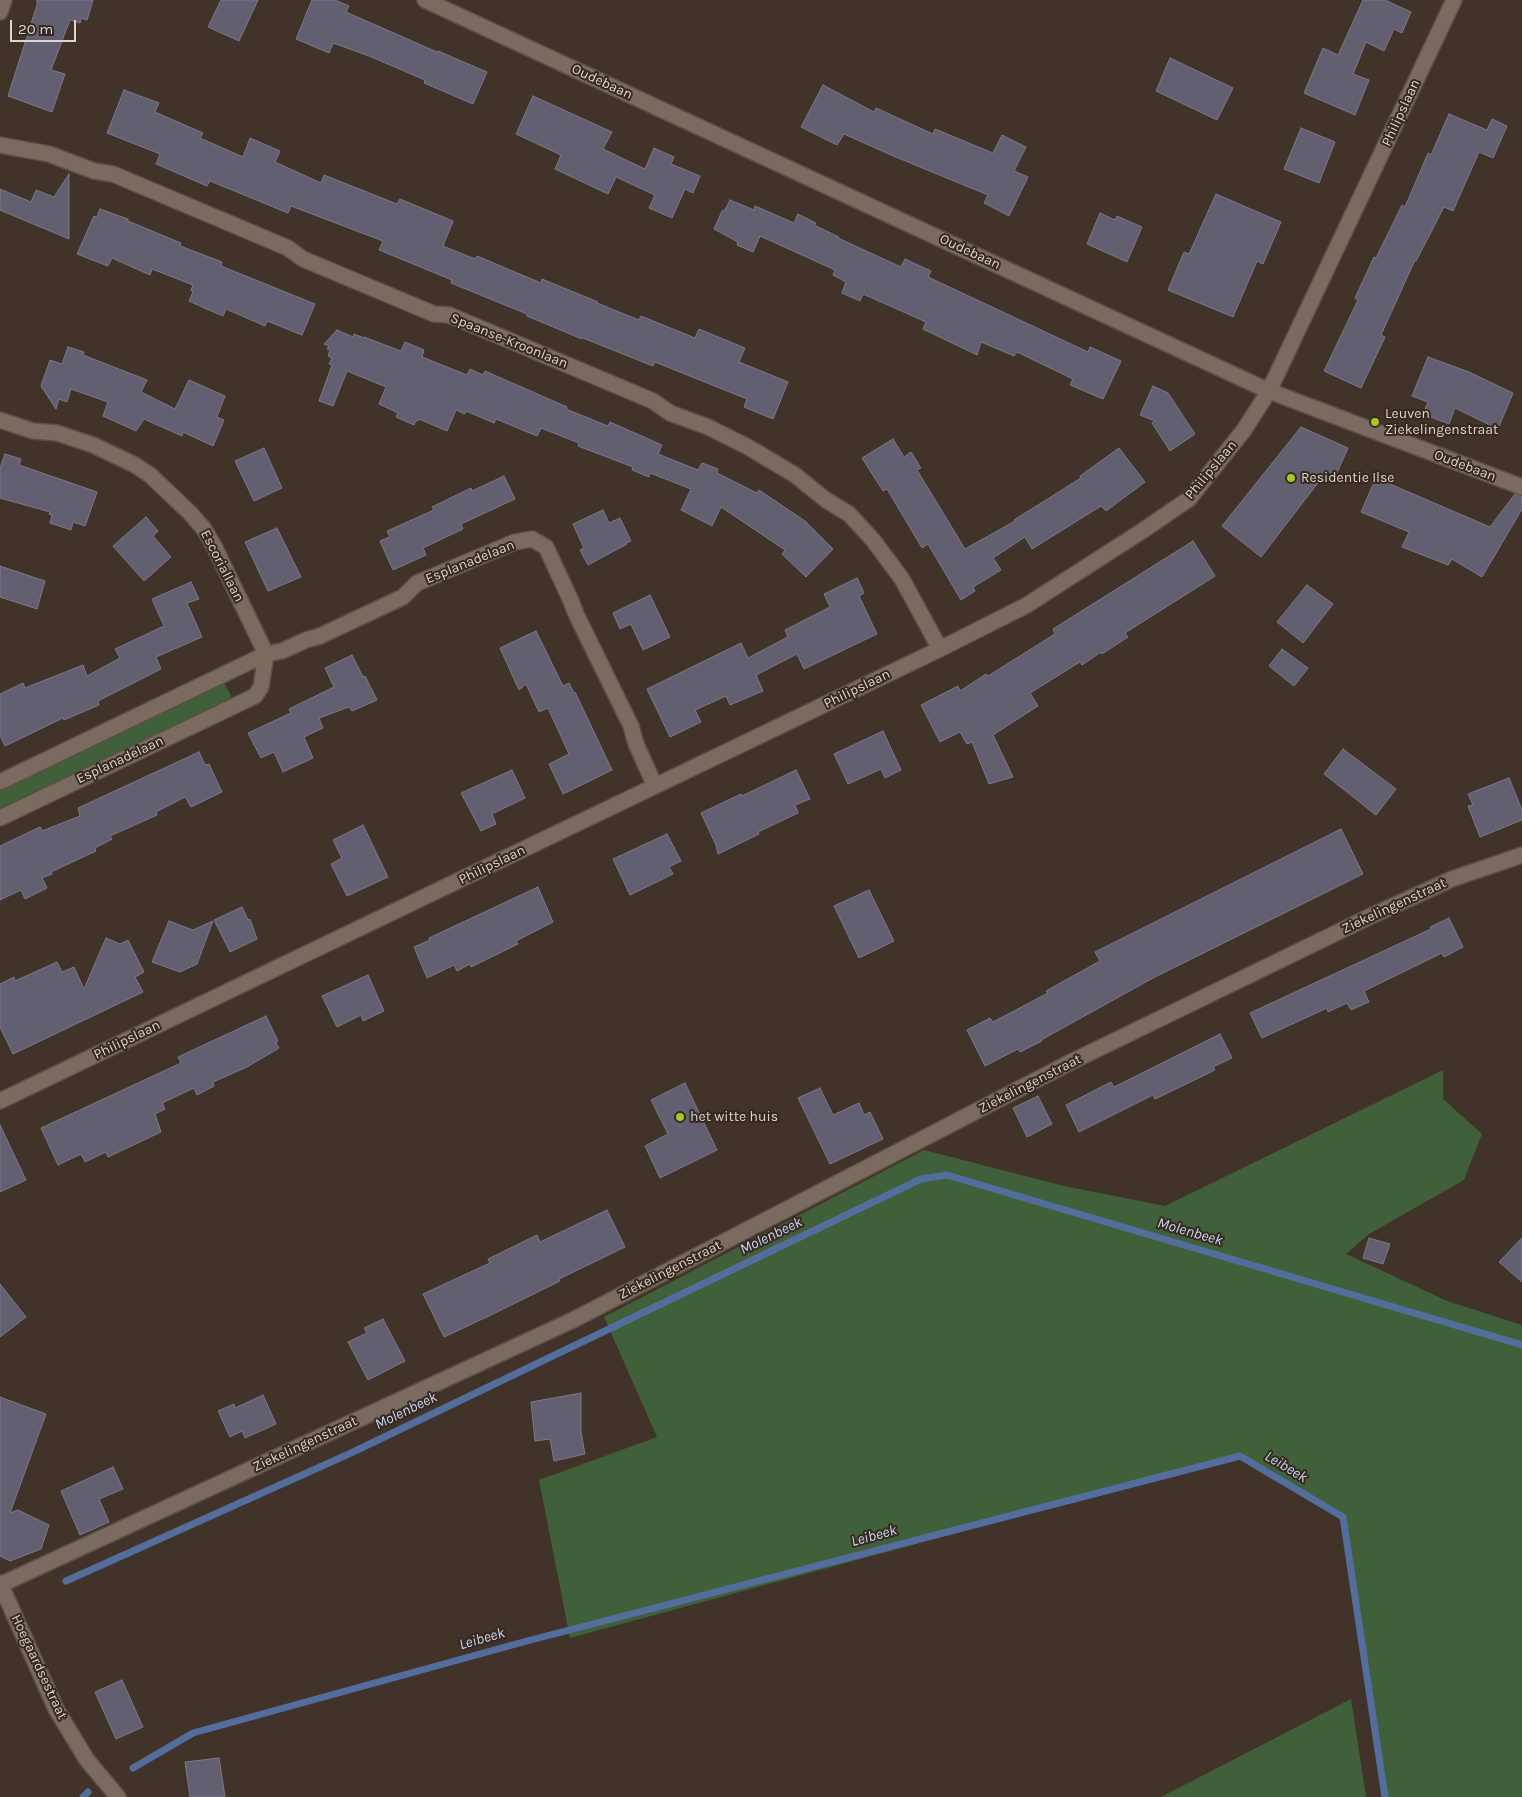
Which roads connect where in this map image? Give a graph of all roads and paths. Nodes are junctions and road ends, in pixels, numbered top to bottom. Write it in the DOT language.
graph roads {
  1 [pos="4,0"];
  2 [pos="425,0"];
  3 [pos="1454,0"];
  4 [pos="0,12"];
  5 [pos="0,145"];
  6 [pos="1269,391"];
  7 [pos="0,420"];
  8 [pos="1522,487"];
  9 [pos="940,649"];
  10 [pos="266,654"];
  11 [pos="0,782"];
  12 [pos="655,786"];
  13 [pos="0,818"];
  14 [pos="1522,855"];
  15 [pos="0,1101"];
  16 [pos="1,1583"];
  17 [pos="118,1797"];
  1 -- 4 [label="street"];
  2 -- 6 [label="street, Oudebaan"];
  3 -- 6 [label="street, Philipslaan"];
  5 -- 9 [label="street, Spaanse-Kroonlaan"];
  6 -- 8 [label="street, Oudebaan"];
  6 -- 9 [label="street, Philipslaan"];
  7 -- 10 [label="street, Escoriallaan"];
  9 -- 12 [label="street, Philipslaan"];
  10 -- 11 [label="street, Esplanadelaan"];
  10 -- 12 [label="street, Esplanadelaan"];
  10 -- 13 [label="street, Esplanadelaan"];
  12 -- 15 [label="street, Philipslaan"];
  14 -- 16 [label="street, Ziekelingenstraat"];
  16 -- 17 [label="street, Hoegaardsestraat"];
}
